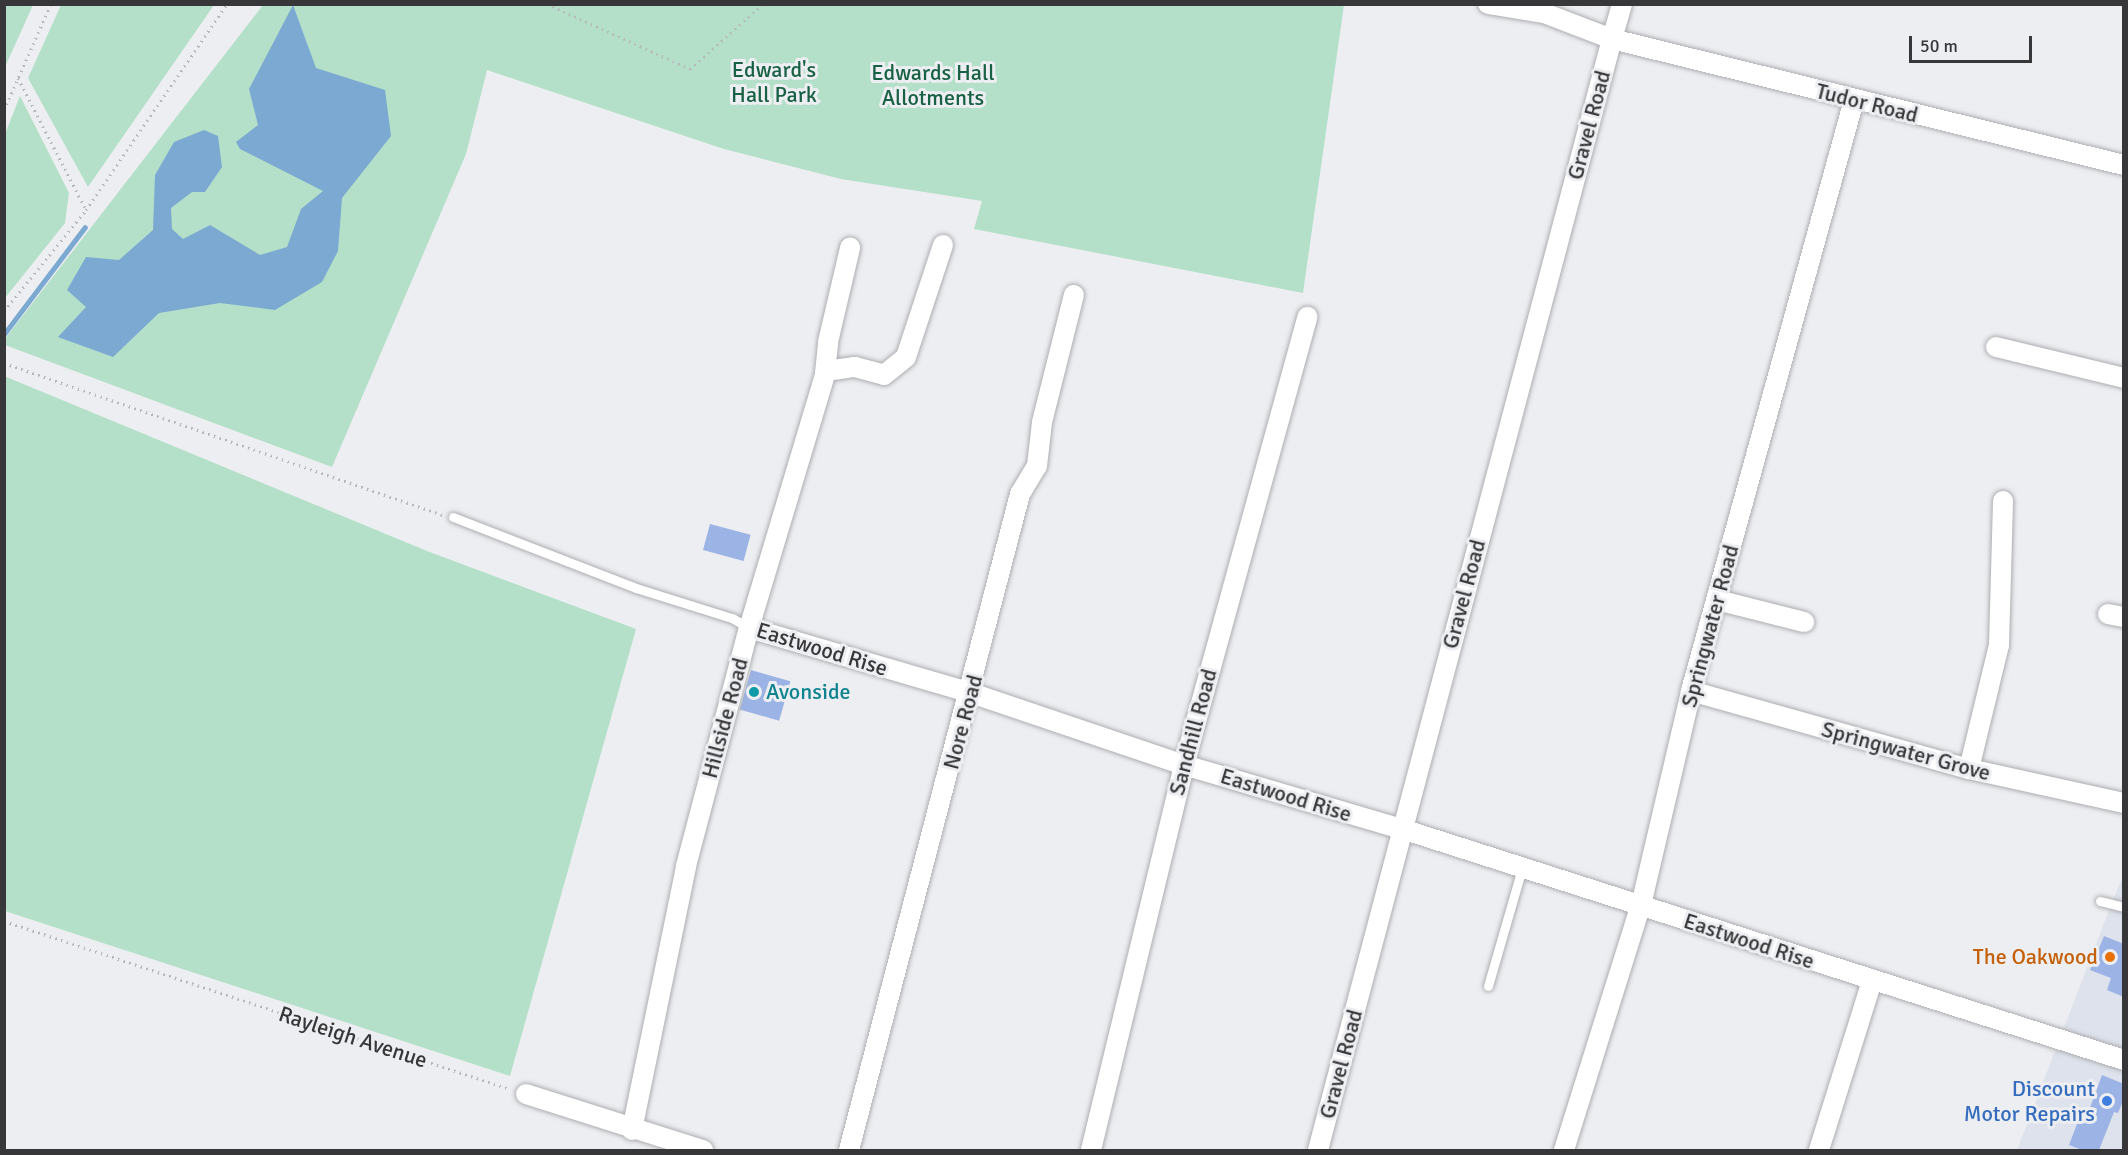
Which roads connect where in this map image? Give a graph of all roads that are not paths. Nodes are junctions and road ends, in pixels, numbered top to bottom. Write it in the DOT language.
graph roads {
  1 [pos="1488,4"];
  2 [pos="1622,4"];
  3 [pos="1612,39"];
  4 [pos="1854,100"];
  5 [pos="2124,165"];
  6 [pos="943,245"];
  7 [pos="850,249"];
  8 [pos="1074,295"];
  9 [pos="1307,317"];
  10 [pos="1996,347"];
  11 [pos="825,373"];
  12 [pos="2124,378"];
  13 [pos="2003,501"];
  14 [pos="453,517"];
  15 [pos="1717,600"];
  16 [pos="1804,622"];
  17 [pos="749,628"];
  18 [pos="1691,691"];
  19 [pos="971,693"];
  20 [pos="1184,765"];
  21 [pos="1969,769"];
  22 [pos="2124,803"];
  23 [pos="1402,830"];
  24 [pos="1522,868"];
  25 [pos="2100,902"];
  26 [pos="1641,905"];
  27 [pos="2124,907"];
  28 [pos="1872,981"];
  29 [pos="1488,986"];
  30 [pos="2124,1060"];
  31 [pos="525,1094"];
  32 [pos="632,1130"];
  33 [pos="698,1150"];
  34 [pos="849,1150"];
  35 [pos="1091,1150"];
  36 [pos="1318,1150"];
  37 [pos="1564,1150"];
  38 [pos="1819,1150"];
  1 -- 3 [label="street, Tudor Road"];
  2 -- 3 [label="street, Gravel Road"];
  3 -- 4 [label="street, Tudor Road"];
  3 -- 23 [label="street, Gravel Road"];
  4 -- 5 [label="street, Tudor Road"];
  4 -- 15 [label="street, Springwater Road"];
  6 -- 11 [label="street"];
  7 -- 11 [label="street, Hillside Road"];
  8 -- 19 [label="street, Nore Road"];
  9 -- 20 [label="street, Sandhill Road"];
  10 -- 12 [label="street"];
  11 -- 17 [label="street, Hillside Road"];
  13 -- 21 [label="street"];
  14 -- 17 [label="lane, Eastwood Rise"];
  15 -- 16 [label="street"];
  15 -- 18 [label="street, Springwater Road"];
  17 -- 19 [label="street, Eastwood Rise"];
  17 -- 32 [label="street, Hillside Road"];
  18 -- 21 [label="street, Springwater Grove"];
  18 -- 26 [label="street, Springwater Road"];
  19 -- 20 [label="street, Eastwood Rise"];
  19 -- 34 [label="street, Nore Road"];
  20 -- 23 [label="street, Eastwood Rise"];
  20 -- 35 [label="street, Sandhill Road"];
  21 -- 22 [label="street, Springwater Grove"];
  23 -- 24 [label="street, Eastwood Rise"];
  23 -- 36 [label="street, Gravel Road"];
  24 -- 26 [label="street, Eastwood Rise"];
  24 -- 29 [label="lane"];
  25 -- 27 [label="lane"];
  26 -- 28 [label="street, Eastwood Rise"];
  26 -- 37 [label="street, Springwater Road"];
  28 -- 30 [label="street, Eastwood Rise"];
  28 -- 38 [label="street"];
  31 -- 32 [label="street"];
  32 -- 33 [label="street"];
}
